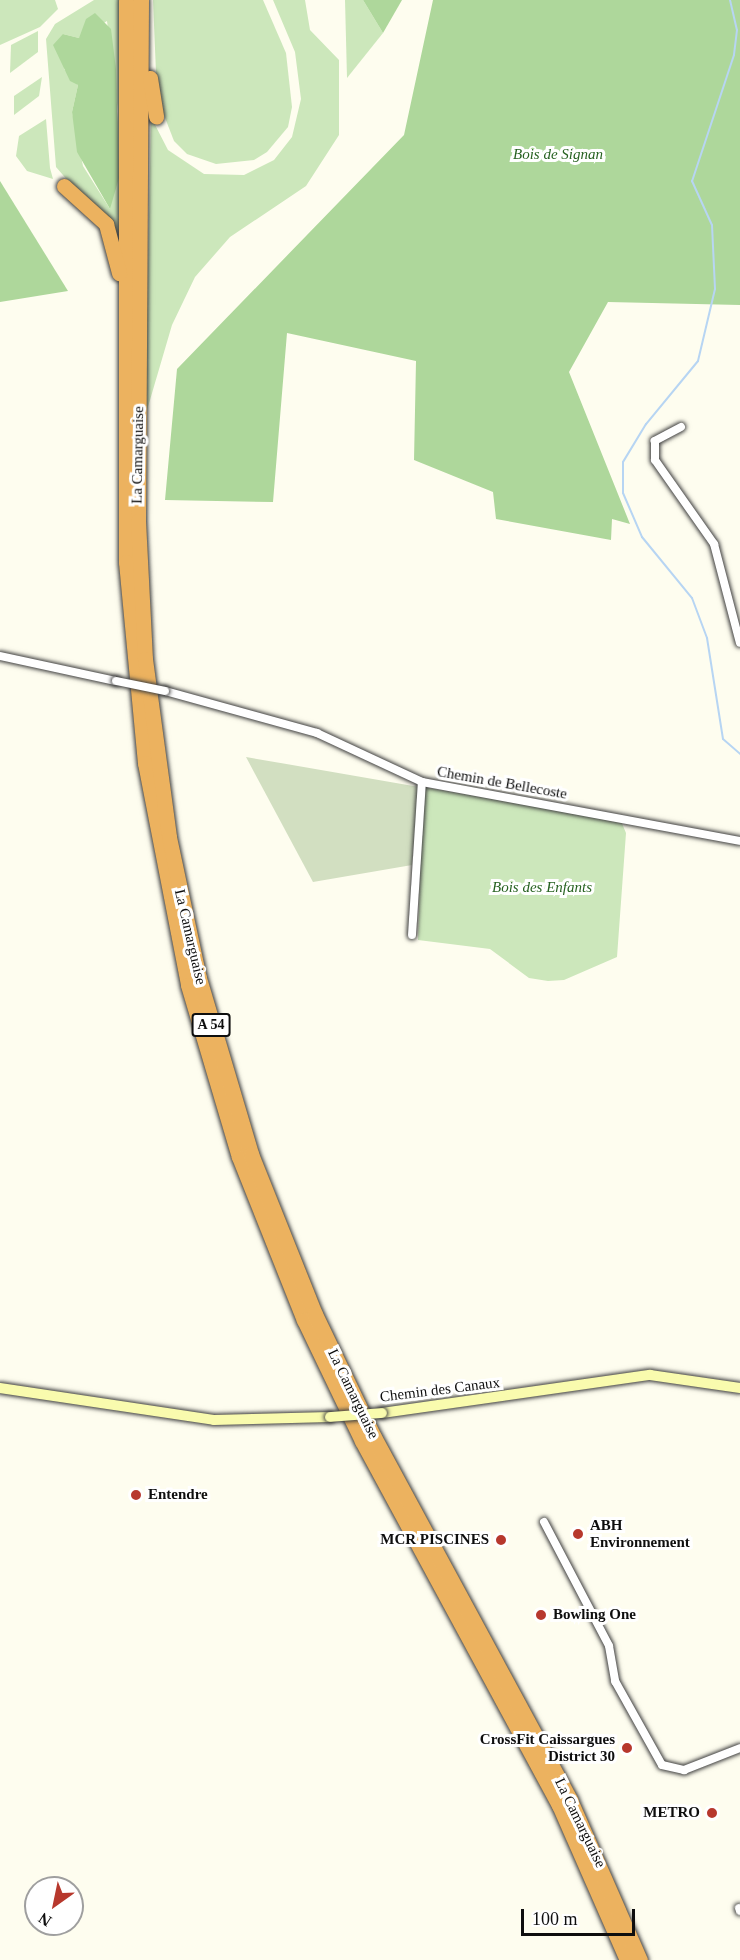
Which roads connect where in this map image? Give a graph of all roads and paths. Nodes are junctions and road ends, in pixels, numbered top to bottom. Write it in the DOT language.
graph roads {
  1 [pos="126,0"];
  2 [pos="141,0"];
  3 [pos="156,117"];
  4 [pos="64,186"];
  5 [pos="681,427"];
  6 [pos="124,440"];
  7 [pos="143,491"];
  8 [pos="139,565"];
  9 [pos="740,643"];
  10 [pos="0,656"];
  11 [pos="422,782"];
  12 [pos="740,841"];
  13 [pos="412,935"];
  14 [pos="0,1388"];
  15 [pos="740,1388"];
  16 [pos="544,1522"];
  17 [pos="740,1748"];
  18 [pos="627,1960"];
  19 [pos="640,1960"];
  1 -- 6 [label="highway, La Camarguaise / A 54"];
  2 -- 3 [label="highway"];
  2 -- 8 [label="highway, La Camarguaise / A 54"];
  4 -- 6 [label="highway"];
  5 -- 9 [label="street"];
  6 -- 18 [label="highway, La Camarguaise / A 54"];
  7 -- 8 [label="highway"];
  8 -- 19 [label="highway, La Camarguaise / A 54"];
  10 -- 11 [label="street, Chemin de Bellecoste, bridge"];
  11 -- 12 [label="street, Chemin de Bellecoste"];
  11 -- 13 [label="street"];
  14 -- 15 [label="main road, Chemin des Canaux, bridge"];
  16 -- 17 [label="street"];
}
